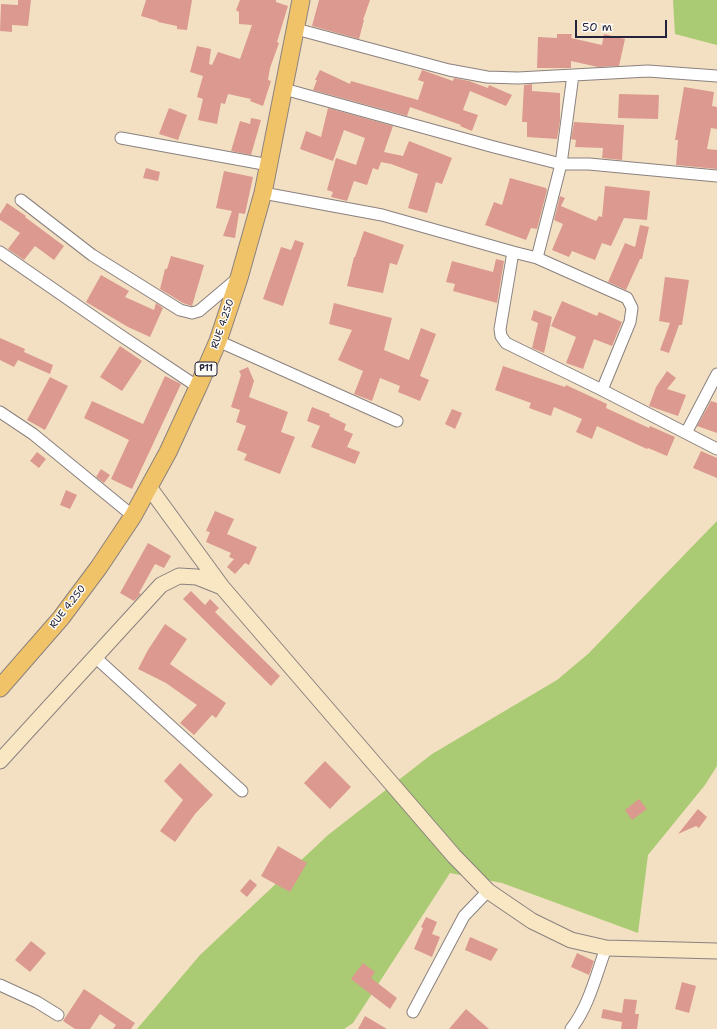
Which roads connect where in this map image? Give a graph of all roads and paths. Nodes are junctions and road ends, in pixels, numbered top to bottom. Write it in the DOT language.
graph roads {
  1 [pos="301,0"];
  2 [pos="296,29"];
  3 [pos="573,75"];
  4 [pos="717,76"];
  5 [pos="284,89"];
  6 [pos="121,138"];
  7 [pos="561,164"];
  8 [pos="269,165"];
  9 [pos="717,176"];
  10 [pos="263,193"];
  11 [pos="21,200"];
  12 [pos="0,252"];
  13 [pos="513,252"];
  14 [pos="536,258"];
  15 [pos="239,278"];
  16 [pos="218,341"];
  17 [pos="717,374"];
  18 [pos="198,387"];
  19 [pos="602,390"];
  20 [pos="0,412"];
  21 [pos="397,421"];
  22 [pos="686,433"];
  23 [pos="717,449"];
  24 [pos="149,486"];
  25 [pos="133,516"];
  26 [pos="222,587"];
  27 [pos="95,657"];
  28 [pos="0,688"];
  29 [pos="0,761"];
  30 [pos="242,791"];
  31 [pos="488,891"];
  32 [pos="606,948"];
  33 [pos="717,951"];
  34 [pos="0,985"];
  35 [pos="413,1012"];
  36 [pos="58,1015"];
  37 [pos="571,1029"];
  1 -- 2 [label="main road, RUE 4.250 / P11"];
  2 -- 3 [label="street"];
  2 -- 5 [label="main road, RUE 4.250 / P11"];
  3 -- 4 [label="street"];
  3 -- 7 [label="street"];
  5 -- 7 [label="street"];
  5 -- 8 [label="main road, RUE 4.250 / P11"];
  6 -- 8 [label="street"];
  7 -- 9 [label="street"];
  7 -- 14 [label="street"];
  8 -- 10 [label="main road, RUE 4.250 / P11"];
  10 -- 13 [label="street"];
  10 -- 15 [label="main road, RUE 4.250 / P11"];
  11 -- 15 [label="street"];
  12 -- 18 [label="street"];
  13 -- 14 [label="street"];
  13 -- 19 [label="street"];
  14 -- 19 [label="street"];
  15 -- 16 [label="main road, RUE 4.250 / P11"];
  16 -- 18 [label="main road, RUE 4.250 / P11"];
  16 -- 21 [label="street"];
  17 -- 22 [label="street"];
  18 -- 24 [label="main road, RUE 4.250 / P11"];
  19 -- 22 [label="street"];
  20 -- 25 [label="street"];
  22 -- 23 [label="street"];
  24 -- 25 [label="main road, RUE 4.250 / P11"];
  24 -- 26 [label="street"];
  25 -- 28 [label="main road, RUE 4.250 / P11"];
  26 -- 27 [label="street"];
  26 -- 31 [label="street"];
  27 -- 29 [label="street"];
  27 -- 30 [label="street"];
  31 -- 32 [label="street"];
  31 -- 35 [label="street"];
  32 -- 33 [label="street"];
  32 -- 37 [label="street"];
  34 -- 36 [label="street"];
}
